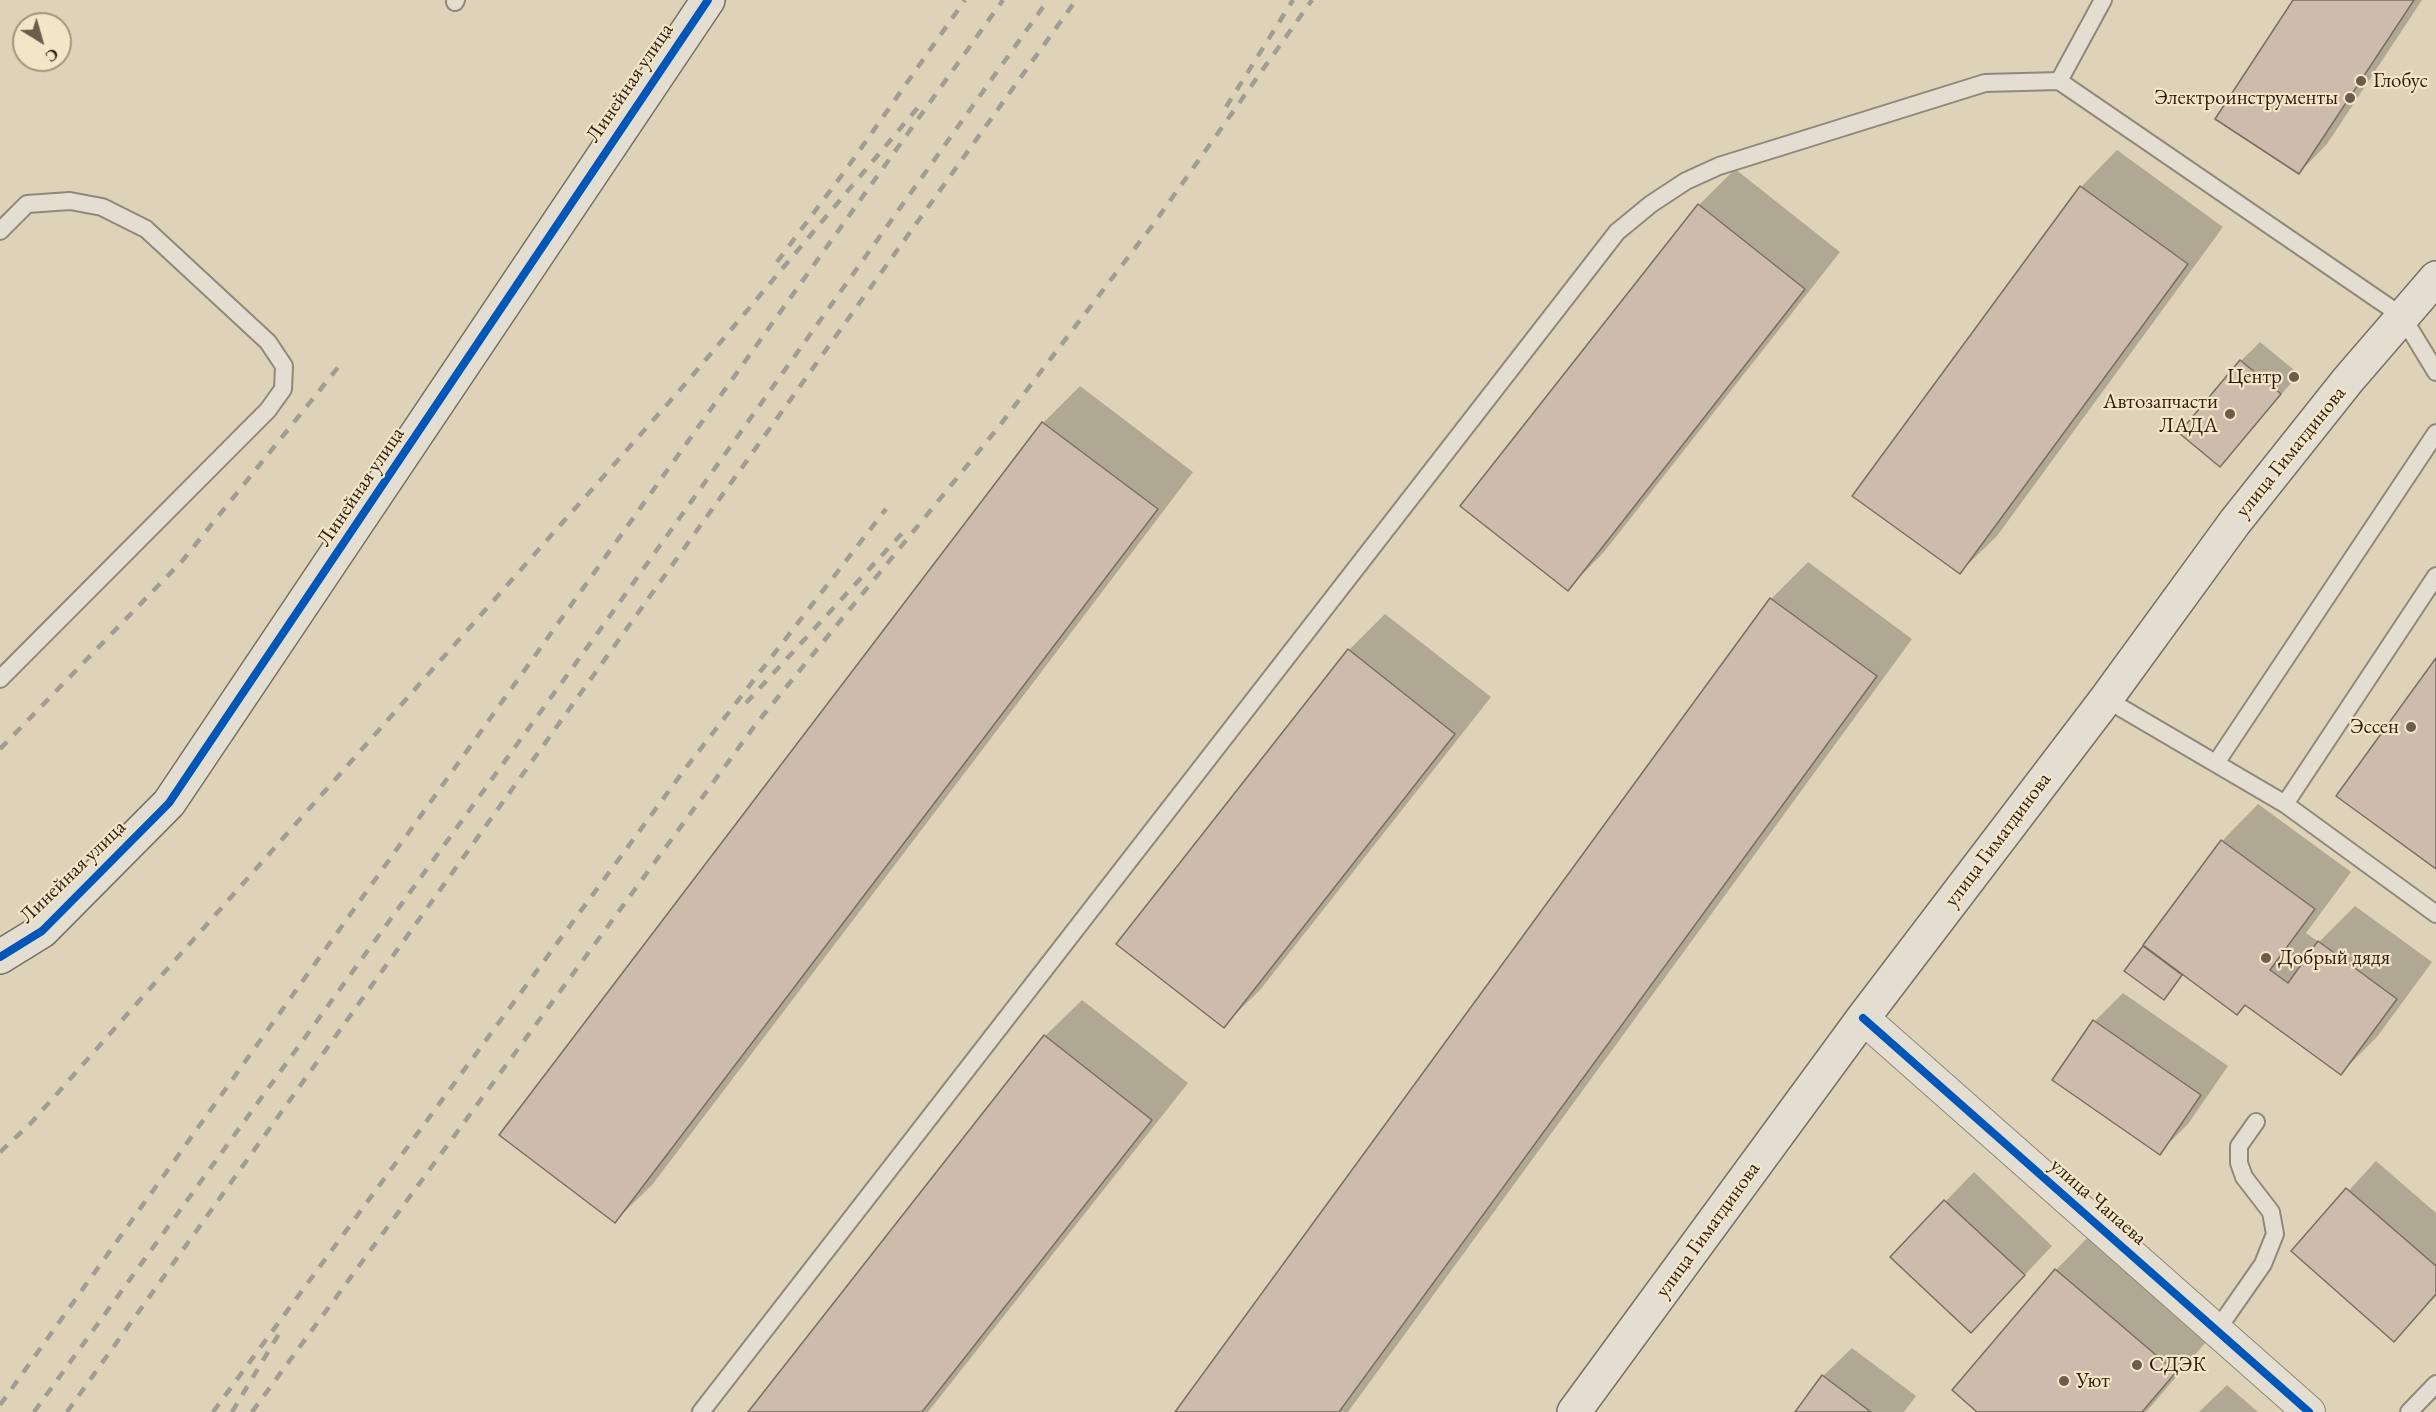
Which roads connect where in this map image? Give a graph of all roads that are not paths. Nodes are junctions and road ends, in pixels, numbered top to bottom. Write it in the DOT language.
graph roads {
  1 [pos="708,0"];
  2 [pos="2103,0"];
  3 [pos="2059,81"];
  4 [pos="0,231"];
  5 [pos="2436,278"];
  6 [pos="2402,316"];
  7 [pos="2436,372"];
  8 [pos="2436,433"];
  9 [pos="2436,576"];
  10 [pos="0,679"];
  11 [pos="2106,699"];
  12 [pos="2216,763"];
  13 [pos="2285,804"];
  14 [pos="2436,914"];
  15 [pos="0,957"];
  16 [pos="1863,1018"];
  17 [pos="2256,1122"];
  18 [pos="2217,1330"];
  19 [pos="2436,1384"];
  20 [pos="701,1412"];
  21 [pos="1574,1412"];
  22 [pos="2309,1412"];
  23 [pos="2409,1412"];
  1 -- 15 [label="main road, Линейная улица"];
  2 -- 3 [label="lane"];
  3 -- 6 [label="lane"];
  3 -- 20 [label="lane"];
  4 -- 10 [label="lane"];
  5 -- 6 [label="main road, улица Гиматдинова"];
  6 -- 7 [label="lane"];
  6 -- 11 [label="main road, улица Гиматдинова"];
  8 -- 12 [label="lane"];
  9 -- 13 [label="lane"];
  11 -- 12 [label="lane"];
  11 -- 16 [label="main road, улица Гиматдинова"];
  12 -- 13 [label="lane"];
  13 -- 14 [label="lane"];
  16 -- 18 [label="street, улица Чапаева"];
  16 -- 21 [label="main road, улица Гиматдинова"];
  17 -- 18 [label="lane"];
  18 -- 22 [label="street, улица Чапаева"];
  19 -- 23 [label="lane"];
}
